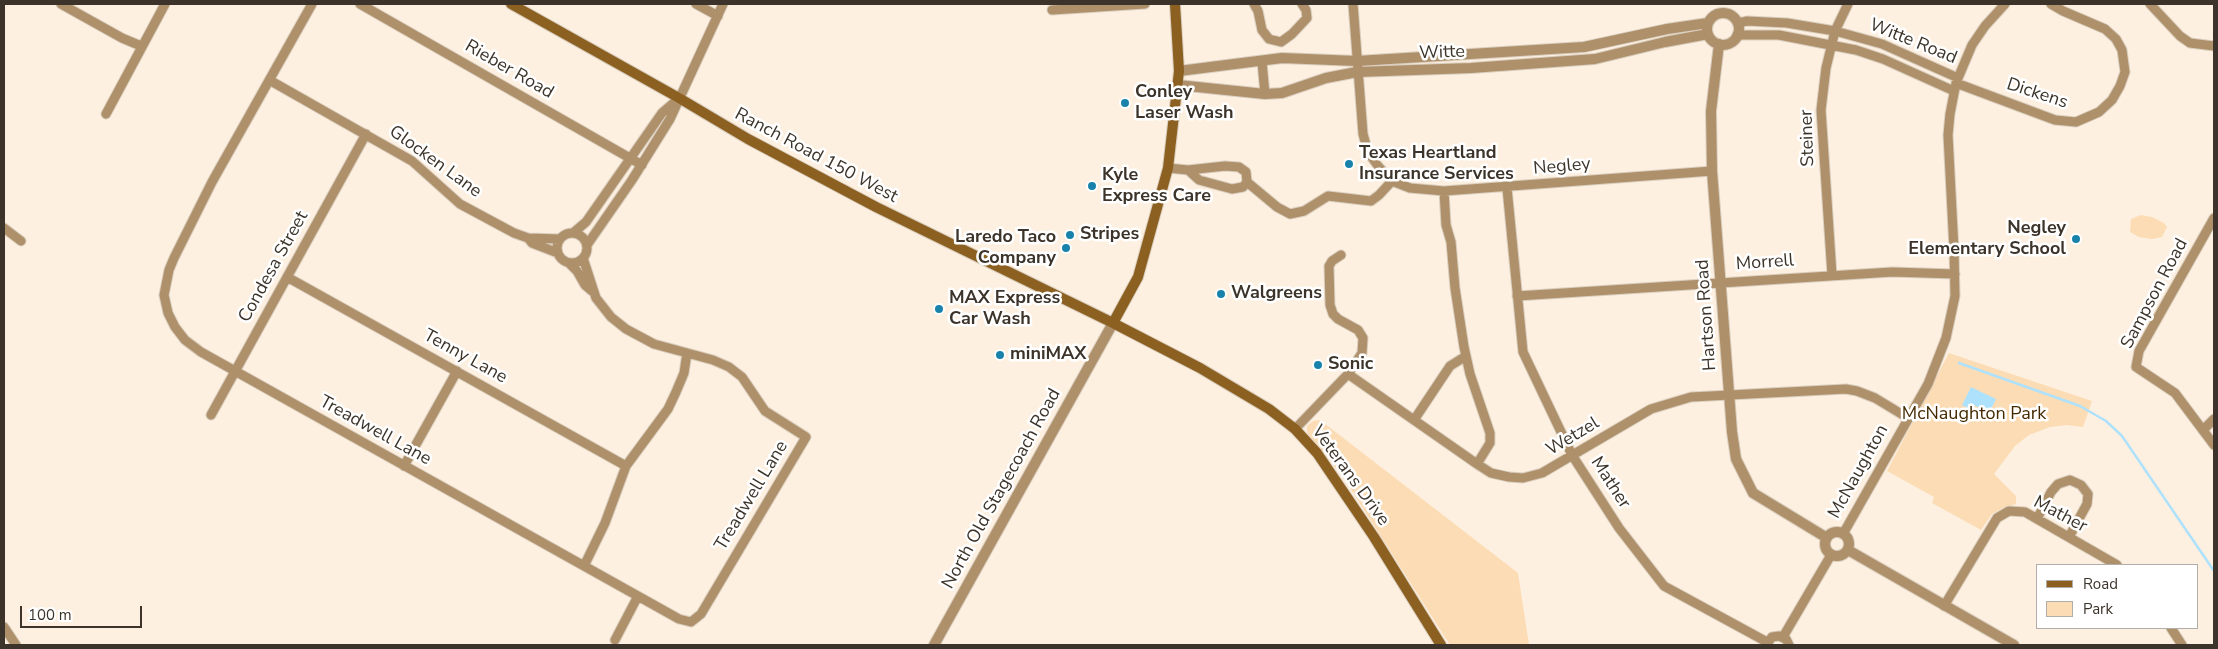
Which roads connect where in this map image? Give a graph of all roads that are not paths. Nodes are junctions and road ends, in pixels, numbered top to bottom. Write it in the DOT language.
graph roads {
  1 [pos="60,4"];
  2 [pos="165,4"];
  3 [pos="312,4"];
  4 [pos="360,4"];
  5 [pos="511,4"];
  6 [pos="696,4"];
  7 [pos="723,4"];
  8 [pos="1144,4"];
  9 [pos="1175,4"];
  10 [pos="1254,4"];
  11 [pos="1302,4"];
  12 [pos="1353,4"];
  13 [pos="1848,4"];
  14 [pos="2005,4"];
  15 [pos="2051,4"];
  16 [pos="2150,4"];
  17 [pos="1729,9"];
  18 [pos="1052,10"];
  19 [pos="718,16"];
  20 [pos="1708,23"];
  21 [pos="1738,23"];
  22 [pos="1836,31"];
  23 [pos="1708,34"];
  24 [pos="1738,35"];
  25 [pos="1624,39"];
  26 [pos="1281,42"];
  27 [pos="1719,44"];
  28 [pos="1832,45"];
  29 [pos="141,46"];
  30 [pos="2214,46"];
  31 [pos="1541,50"];
  32 [pos="1628,51"];
  33 [pos="1282,58"];
  34 [pos="1357,61"];
  35 [pos="1262,62"];
  36 [pos="1541,63"];
  37 [pos="1179,71"];
  38 [pos="1358,72"];
  39 [pos="271,81"];
  40 [pos="1956,84"];
  41 [pos="1178,85"];
  42 [pos="1265,94"];
  43 [pos="679,98"];
  44 [pos="106,114"];
  45 [pos="366,134"];
  46 [pos="632,159"];
  47 [pos="642,165"];
  48 [pos="1168,168"];
  49 [pos="1188,170"];
  50 [pos="1712,172"];
  51 [pos="1392,181"];
  52 [pos="1247,182"];
  53 [pos="1507,188"];
  54 [pos="1444,191"];
  55 [pos="2214,218"];
  56 [pos="4,228"];
  57 [pos="573,233"];
  58 [pos="528,238"];
  59 [pos="560,239"];
  60 [pos="21,241"];
  61 [pos="587,245"];
  62 [pos="558,253"];
  63 [pos="1342,255"];
  64 [pos="583,258"];
  65 [pos="569,263"];
  66 [pos="1955,274"];
  67 [pos="1832,275"];
  68 [pos="287,277"];
  69 [pos="1721,282"];
  70 [pos="592,291"];
  71 [pos="1517,296"];
  72 [pos="1113,323"];
  73 [pos="687,354"];
  74 [pos="1466,356"];
  75 [pos="457,371"];
  76 [pos="235,372"];
  77 [pos="1348,374"];
  78 [pos="1729,395"];
  79 [pos="211,415"];
  80 [pos="1908,418"];
  81 [pos="1414,420"];
  82 [pos="2214,420"];
  83 [pos="1295,429"];
  84 [pos="2204,429"];
  85 [pos="2214,445"];
  86 [pos="1572,455"];
  87 [pos="1476,464"];
  88 [pos="404,466"];
  89 [pos="626,466"];
  90 [pos="2037,519"];
  91 [pos="1843,534"];
  92 [pos="2069,537"];
  93 [pos="1827,538"];
  94 [pos="1848,550"];
  95 [pos="1831,554"];
  96 [pos="2115,564"];
  97 [pos="584,566"];
  98 [pos="638,596"];
  99 [pos="1944,606"];
  100 [pos="4,627"];
  101 [pos="2172,629"];
  102 [pos="1783,637"];
  103 [pos="615,640"];
  104 [pos="1766,644"];
  105 [pos="16,645"];
  106 [pos="934,645"];
  107 [pos="1441,645"];
  108 [pos="1789,645"];
  109 [pos="2014,645"];
  110 [pos="2182,645"];
  1 -- 29 [label="street"];
  2 -- 29 [label="street"];
  3 -- 39 [label="street, Treadwell Lane"];
  4 -- 46 [label="street, Rieber Road"];
  5 -- 43 [label="main road, Ranch Road 150 West"];
  6 -- 19 [label="street"];
  7 -- 19 [label="street"];
  8 -- 18 [label="street"];
  9 -- 37 [label="main road"];
  10 -- 26 [label="street"];
  11 -- 26 [label="street"];
  12 -- 34 [label="street"];
  13 -- 22 [label="street, Steiner"];
  14 -- 40 [label="street, McNaughton"];
  15 -- 40 [label="street, Dickens"];
  16 -- 30 [label="street"];
  17 -- 20 [label="street"];
  17 -- 21 [label="street"];
  19 -- 43 [label="street"];
  20 -- 23 [label="street"];
  20 -- 25 [label="street, Witte"];
  21 -- 22 [label="street, Witte Road"];
  21 -- 24 [label="street"];
  22 -- 28 [label="street, Steiner"];
  22 -- 40 [label="street, Witte Road"];
  23 -- 27 [label="street"];
  23 -- 32 [label="street, Witte"];
  24 -- 27 [label="street"];
  24 -- 28 [label="street, Witte Road"];
  25 -- 31 [label="street, Witte"];
  25 -- 32 [label="street"];
  26 -- 33 [label="street"];
  27 -- 50 [label="street, Hartson Road"];
  28 -- 40 [label="street, Witte Road"];
  28 -- 67 [label="street, Steiner"];
  29 -- 44 [label="street"];
  31 -- 34 [label="street, Witte"];
  31 -- 36 [label="street"];
  32 -- 36 [label="street, Witte"];
  33 -- 34 [label="street, Witte"];
  33 -- 35 [label="street, Witte"];
  34 -- 38 [label="street"];
  35 -- 37 [label="street, Witte"];
  35 -- 42 [label="street"];
  36 -- 38 [label="street, Witte"];
  37 -- 41 [label="main road"];
  38 -- 42 [label="street, Witte"];
  38 -- 51 [label="street"];
  39 -- 45 [label="street, Glocken Lane"];
  39 -- 76 [label="street, Treadwell Lane"];
  40 -- 66 [label="street, McNaughton"];
  41 -- 42 [label="street, Witte"];
  41 -- 48 [label="main road"];
  43 -- 46 [label="street"];
  43 -- 47 [label="street"];
  43 -- 72 [label="main road, Ranch Road 150 West"];
  45 -- 58 [label="street, Glocken Lane"];
  45 -- 68 [label="street, Condesa Street"];
  46 -- 47 [label="street, Rieber Road"];
  46 -- 57 [label="street"];
  47 -- 61 [label="street"];
  48 -- 49 [label="street"];
  48 -- 72 [label="main road"];
  49 -- 52 [label="street"];
  49 -- 52 [label="street"];
  50 -- 53 [label="street, Negley"];
  50 -- 69 [label="street, Hartson Road"];
  51 -- 52 [label="street"];
  51 -- 54 [label="street, Negley"];
  53 -- 54 [label="street, Negley"];
  53 -- 71 [label="street, Mather"];
  54 -- 74 [label="street"];
  55 -- 84 [label="street, Sampson Road"];
  56 -- 60 [label="street"];
  57 -- 59 [label="street"];
  57 -- 61 [label="street"];
  58 -- 59 [label="street, Glocken Lane"];
  58 -- 62 [label="street, Glocken Lane"];
  59 -- 62 [label="street"];
  61 -- 64 [label="street"];
  62 -- 65 [label="street"];
  63 -- 77 [label="street"];
  64 -- 65 [label="street"];
  64 -- 70 [label="street"];
  65 -- 70 [label="street"];
  66 -- 67 [label="street, Morrell"];
  66 -- 80 [label="street, McNaughton"];
  67 -- 69 [label="street, Morrell"];
  68 -- 75 [label="street, Tenny Lane"];
  68 -- 76 [label="street, Condesa Street"];
  69 -- 71 [label="street, Morrell"];
  69 -- 78 [label="street, Hartson Road"];
  70 -- 73 [label="street"];
  71 -- 86 [label="street, Mather"];
  72 -- 83 [label="main road, Veterans Drive"];
  72 -- 106 [label="street, North Old Stagecoach Road"];
  73 -- 89 [label="street"];
  73 -- 98 [label="street, Treadwell Lane"];
  74 -- 81 [label="street"];
  74 -- 87 [label="street"];
  75 -- 88 [label="street"];
  75 -- 89 [label="street, Tenny Lane"];
  76 -- 79 [label="street, Condesa Street"];
  76 -- 88 [label="street, Treadwell Lane"];
  77 -- 81 [label="street, Wetzel"];
  77 -- 83 [label="street"];
  78 -- 80 [label="street, Wetzel"];
  78 -- 86 [label="street, Wetzel"];
  78 -- 93 [label="street, Hartson Road"];
  80 -- 91 [label="street, McNaughton"];
  81 -- 87 [label="street, Wetzel"];
  82 -- 84 [label="street"];
  83 -- 107 [label="main road, Veterans Drive"];
  84 -- 85 [label="street, Sampson Road"];
  86 -- 87 [label="street, Wetzel"];
  86 -- 104 [label="street, Mather"];
  88 -- 97 [label="street, Treadwell Lane"];
  89 -- 97 [label="street"];
  90 -- 92 [label="street, Mather"];
  90 -- 92 [label="street"];
  90 -- 99 [label="street, Mather"];
  91 -- 93 [label="street"];
  91 -- 94 [label="street"];
  92 -- 96 [label="street, Mather"];
  93 -- 95 [label="street"];
  94 -- 95 [label="street"];
  94 -- 99 [label="street"];
  95 -- 102 [label="street"];
  97 -- 98 [label="street, Treadwell Lane"];
  98 -- 103 [label="street"];
  99 -- 109 [label="street"];
  100 -- 105 [label="street"];
  101 -- 110 [label="street"];
  102 -- 104 [label="street"];
  102 -- 108 [label="street"];
}
